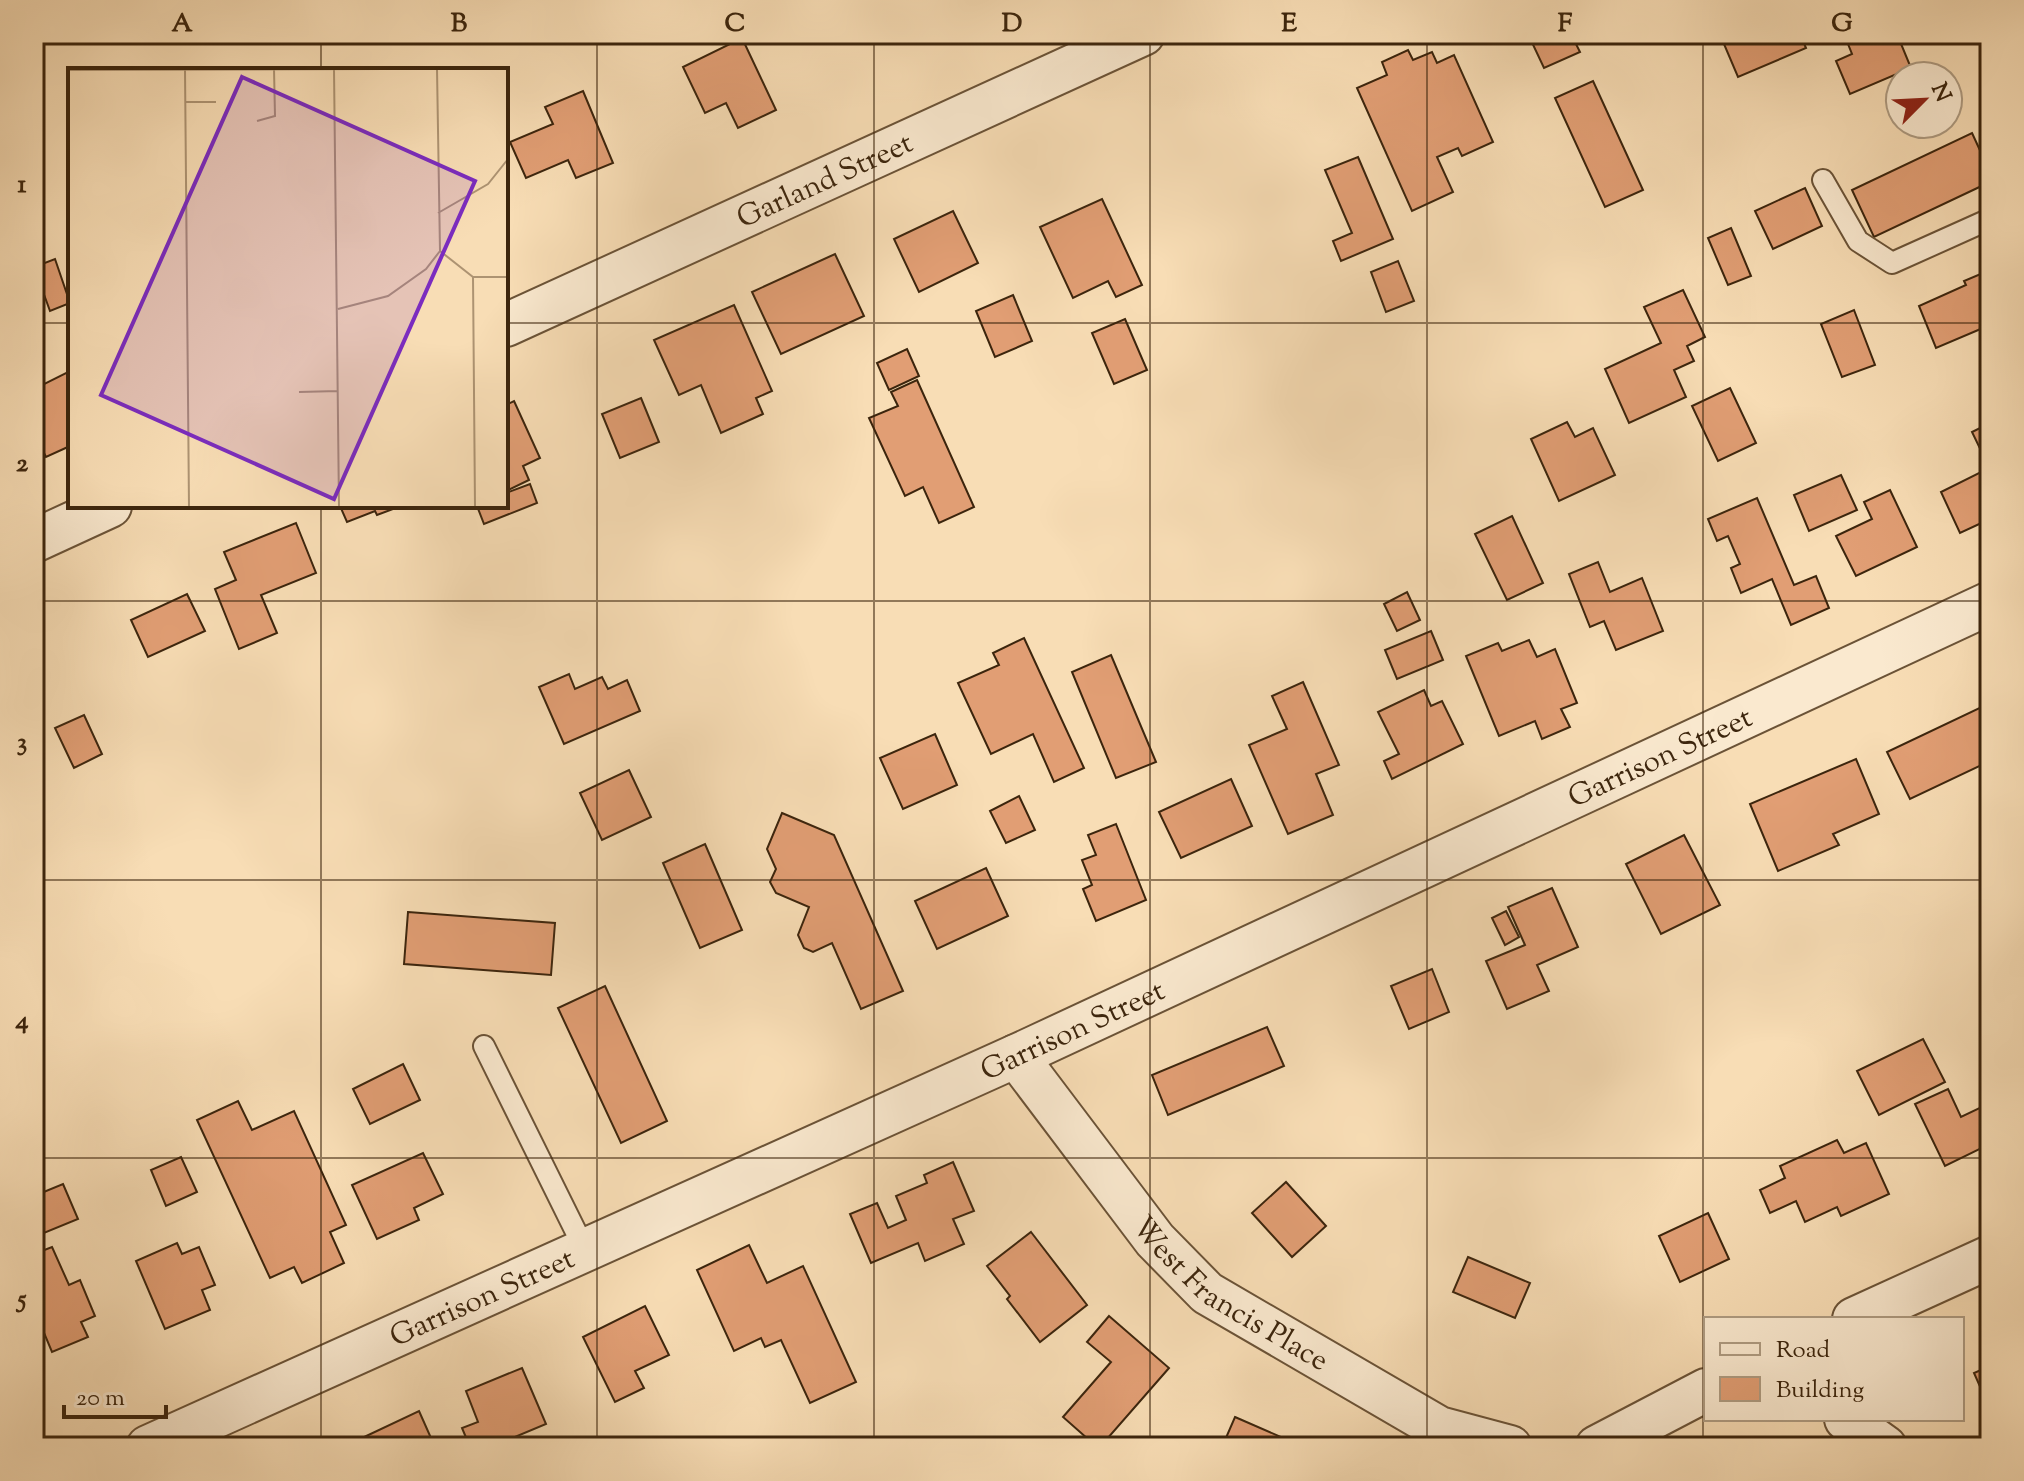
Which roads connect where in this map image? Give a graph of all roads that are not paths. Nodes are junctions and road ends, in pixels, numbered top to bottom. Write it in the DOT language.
graph roads {
  1 [pos="1143,34"];
  2 [pos="1823,180"];
  3 [pos="1990,219"];
  4 [pos="508,324"];
  5 [pos="106,508"];
  6 [pos="34,541"];
  7 [pos="1990,603"];
  8 [pos="484,1046"];
  9 [pos="1016,1056"];
  10 [pos="585,1250"];
  11 [pos="1990,1257"];
  12 [pos="1858,1317"];
  13 [pos="1704,1391"];
  14 [pos="1849,1421"];
  15 [pos="148,1447"];
  16 [pos="1510,1447"];
  17 [pos="1597,1447"];
  18 [pos="1885,1447"];
  1 -- 4 [label="street, Garland Street"];
  2 -- 3 [label="lane"];
  5 -- 6 [label="street"];
  7 -- 9 [label="street, Garrison Street"];
  8 -- 10 [label="lane"];
  9 -- 10 [label="street, Garrison Street"];
  9 -- 16 [label="street, West Francis Place"];
  10 -- 15 [label="street, Garrison Street"];
  11 -- 12 [label="street"];
  13 -- 17 [label="street"];
  14 -- 18 [label="street"];
}
